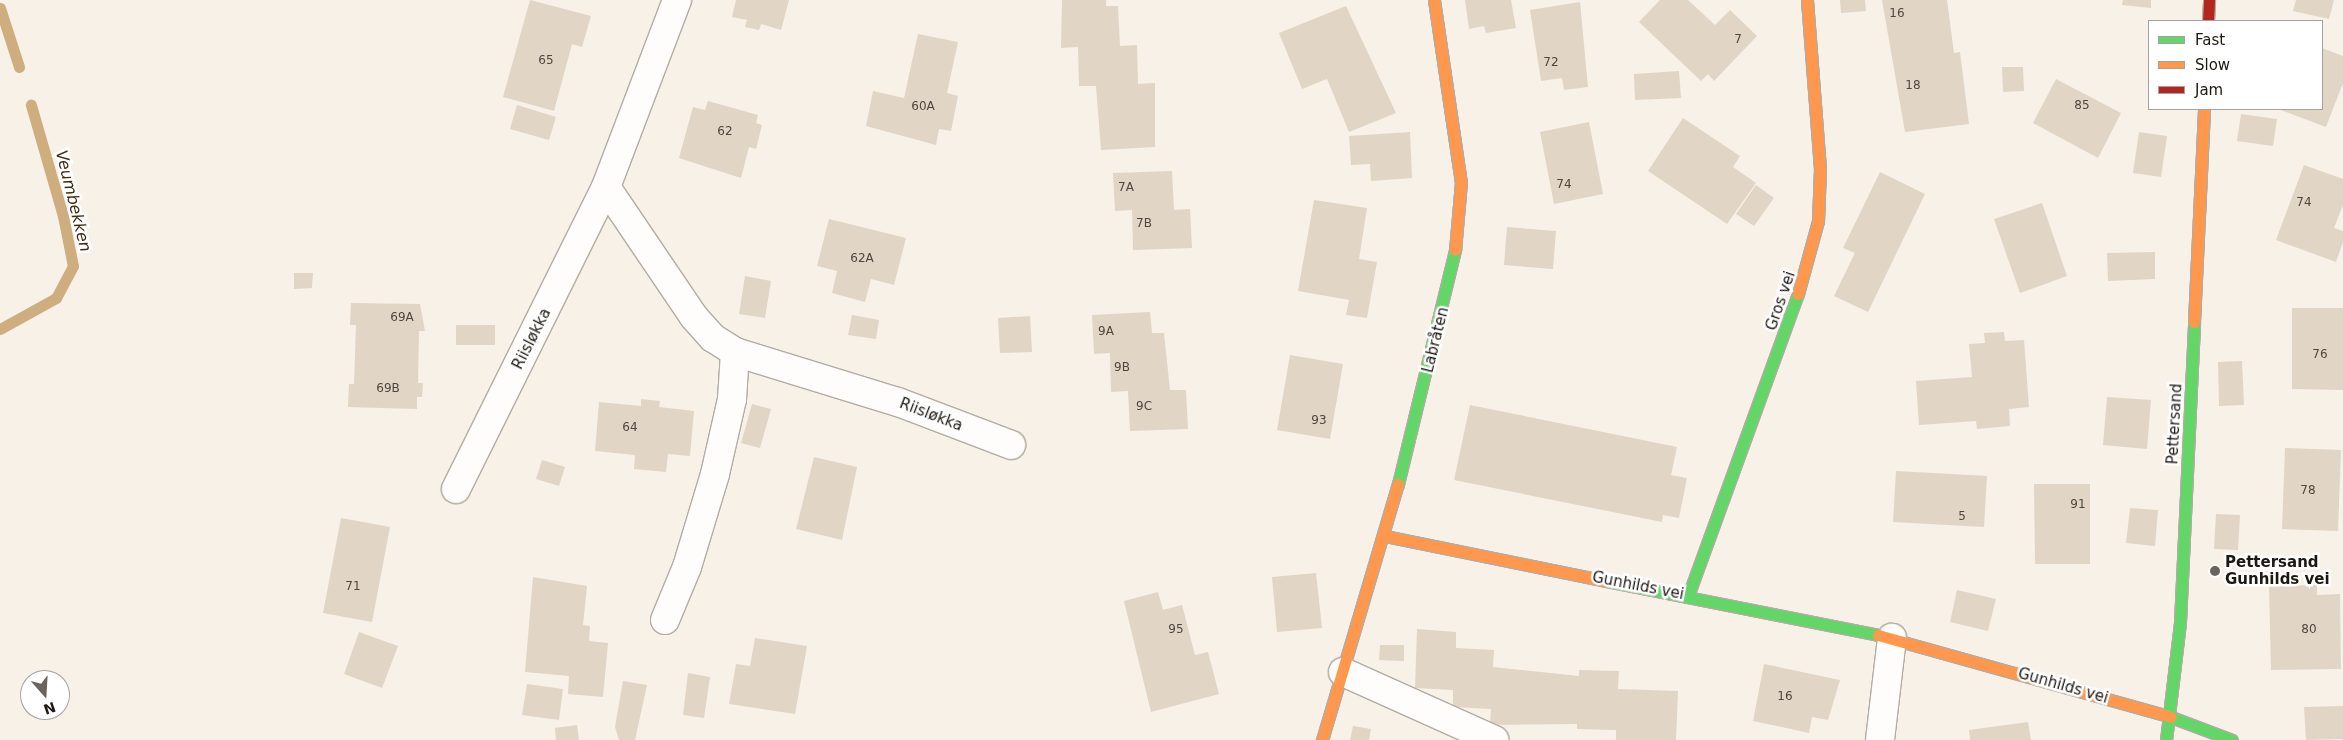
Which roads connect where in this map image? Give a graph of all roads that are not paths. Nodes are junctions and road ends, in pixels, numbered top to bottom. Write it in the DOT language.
graph roads {
  1 [pos="677,0"];
  2 [pos="1434,0"];
  3 [pos="1807,0"];
  4 [pos="2209,0"];
  5 [pos="2208,20"];
  6 [pos="2204,110"];
  7 [pos="606,187"];
  8 [pos="735,352"];
  9 [pos="1011,445"];
  10 [pos="456,489"];
  11 [pos="1385,536"];
  12 [pos="1688,596"];
  13 [pos="664,620"];
  14 [pos="1892,638"];
  15 [pos="1343,672"];
  16 [pos="2169,716"];
  17 [pos="1322,740"];
  18 [pos="1494,740"];
  19 [pos="1880,740"];
  20 [pos="2166,740"];
  21 [pos="2232,740"];
  1 -- 7 [label="street, Riisløkka"];
  2 -- 11 [label="street, Labråten"];
  3 -- 12 [label="street, Gros vei"];
  4 -- 5 [label="street"];
  6 -- 16 [label="street, Pettersand"];
  7 -- 8 [label="street, Riisløkka"];
  7 -- 10 [label="street, Riisløkka"];
  8 -- 9 [label="street, Riisløkka"];
  8 -- 13 [label="street"];
  11 -- 12 [label="street, Gunhilds vei"];
  11 -- 15 [label="street, Labråten"];
  12 -- 14 [label="street, Gunhilds vei"];
  14 -- 16 [label="street, Gunhilds vei"];
  14 -- 19 [label="street"];
  15 -- 17 [label="street, Labråten"];
  15 -- 18 [label="street"];
  16 -- 20 [label="street, Pettersand"];
  16 -- 21 [label="street, Gunhilds vei"];
}
